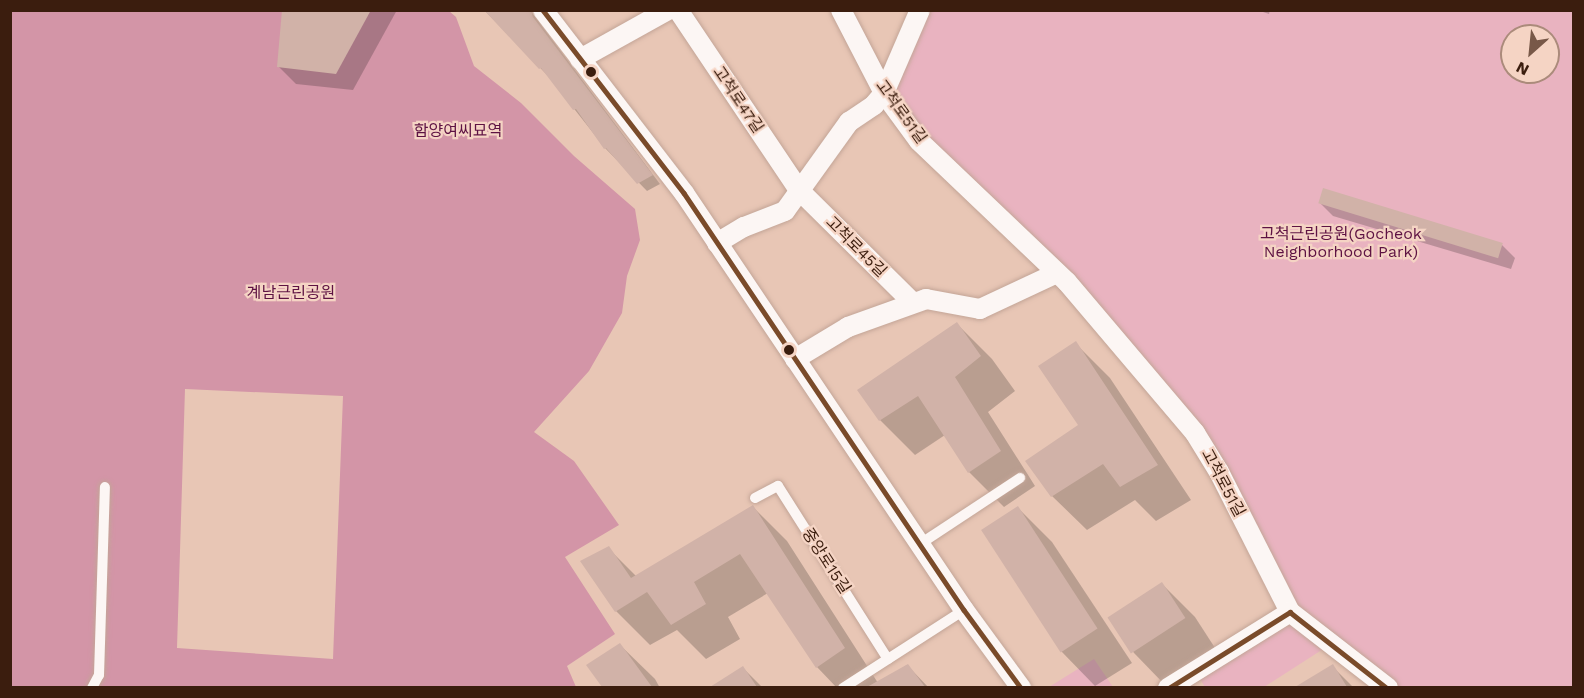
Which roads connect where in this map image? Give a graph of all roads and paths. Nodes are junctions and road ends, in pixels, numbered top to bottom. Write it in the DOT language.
graph roads {
  1 [pos="543,10"];
  2 [pos="668,10"];
  3 [pos="678,10"];
  4 [pos="841,10"];
  5 [pos="920,10"];
  6 [pos="580,59"];
  7 [pos="884,93"];
  8 [pos="799,190"];
  9 [pos="717,243"];
  10 [pos="1057,273"];
  11 [pos="913,303"];
  12 [pos="795,359"];
  13 [pos="1020,478"];
  14 [pos="105,487"];
  15 [pos="755,498"];
  16 [pos="920,544"];
  17 [pos="964,610"];
  18 [pos="1290,612"];
  19 [pos="888,658"];
  20 [pos="92,687"];
  21 [pos="843,687"];
  22 [pos="1021,687"];
  23 [pos="1168,687"];
  24 [pos="1388,687"];
  1 -- 6 [label="street"];
  2 -- 6 [label="street"];
  3 -- 8 [label="street, 고척로47길"];
  4 -- 7 [label="street, 고척로51길"];
  5 -- 7 [label="street"];
  6 -- 9 [label="street"];
  7 -- 8 [label="street"];
  7 -- 10 [label="street, 고척로51길"];
  8 -- 9 [label="street"];
  8 -- 11 [label="street, 고척로45길"];
  9 -- 12 [label="street"];
  10 -- 11 [label="street"];
  10 -- 18 [label="street, 고척로51길"];
  11 -- 12 [label="street"];
  12 -- 16 [label="street"];
  13 -- 16 [label="lane"];
  14 -- 20 [label="lane"];
  15 -- 19 [label="lane, 중앙로15길"];
  16 -- 17 [label="street"];
  17 -- 19 [label="lane"];
  17 -- 22 [label="street"];
  18 -- 23 [label="street"];
  18 -- 24 [label="street, 고척로51길"];
  19 -- 21 [label="lane"];
}
